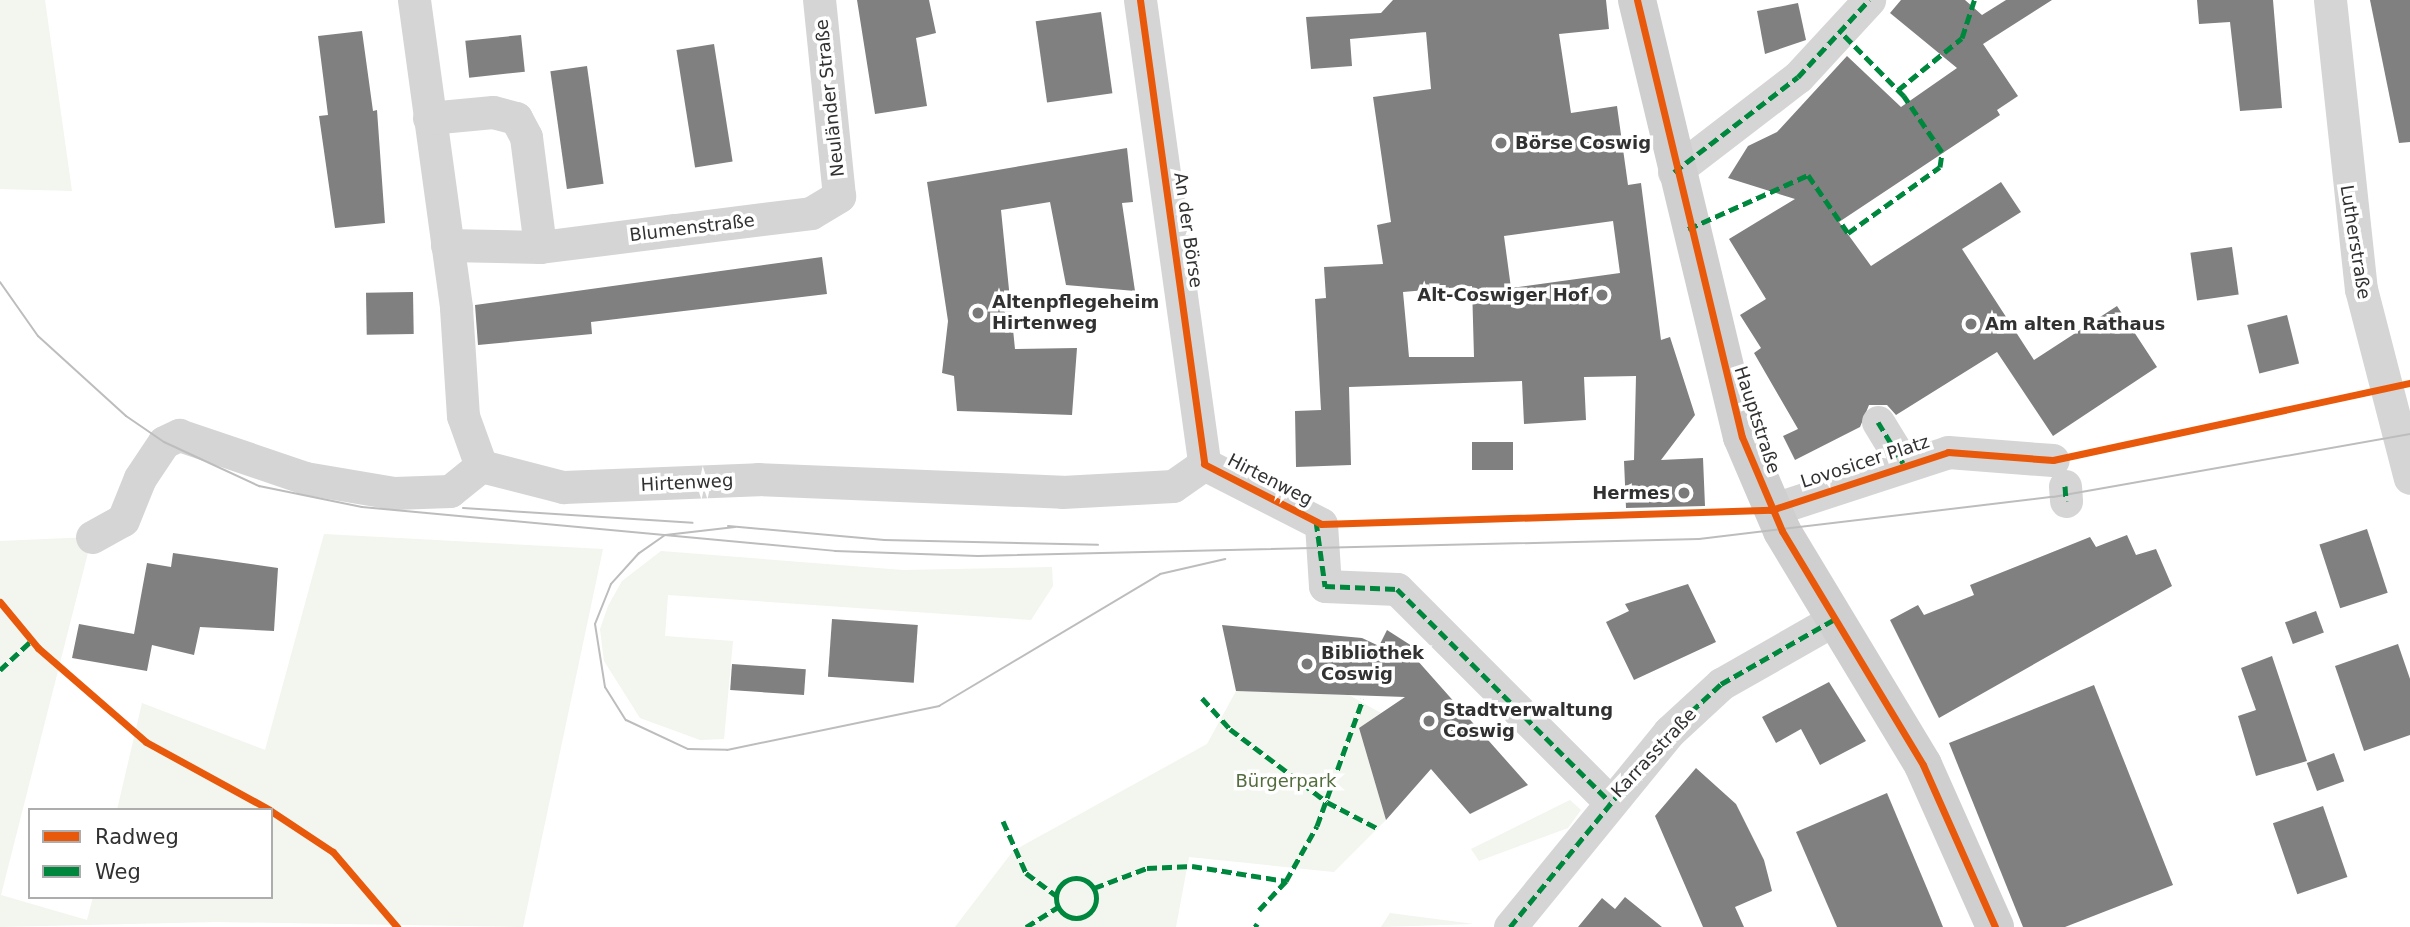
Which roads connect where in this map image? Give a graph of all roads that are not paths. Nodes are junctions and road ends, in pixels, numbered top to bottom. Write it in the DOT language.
graph roads {
  1 [pos="414,0"];
  2 [pos="819,0"];
  3 [pos="1140,0"];
  4 [pos="1637,0"];
  5 [pos="1869,0"];
  6 [pos="2330,0"];
  7 [pos="429,118"];
  8 [pos="1674,172"];
  9 [pos="839,195"];
  10 [pos="447,245"];
  11 [pos="540,247"];
  12 [pos="1878,422"];
  13 [pos="1903,463"];
  14 [pos="1204,464"];
  15 [pos="481,466"];
  16 [pos="2410,478"];
  17 [pos="2061,482"];
  18 [pos="1771,510"];
  19 [pos="92,537"];
  20 [pos="1835,619"];
  21 [pos="1609,802"];
  22 [pos="1510,927"];
  23 [pos="1995,927"];
  1 -- 7 [label="street"];
  2 -- 9 [label="street, Neuländer Straße"];
  3 -- 14 [label="street, An der Börse"];
  4 -- 8 [label="main road, Hauptstraße"];
  5 -- 8 [label="street"];
  6 -- 16 [label="street, Lutherstraße"];
  7 -- 10 [label="street"];
  7 -- 11 [label="street"];
  8 -- 18 [label="main road, Hauptstraße"];
  9 -- 11 [label="street, Blumenstraße"];
  10 -- 11 [label="street, Blumenstraße"];
  10 -- 15 [label="street"];
  12 -- 13 [label="street, Lovosicer Platz"];
  13 -- 17 [label="street, Lovosicer Platz"];
  13 -- 18 [label="street, Lovosicer Platz"];
  14 -- 15 [label="street, Hirtenweg"];
  14 -- 21 [label="street, Hirtenweg"];
  15 -- 19 [label="street"];
  18 -- 20 [label="main road, Hauptstraße"];
  20 -- 21 [label="street, Karrasstraße"];
  20 -- 23 [label="main road, Hauptstraße"];
  21 -- 22 [label="street, Karrasstraße"];
}
